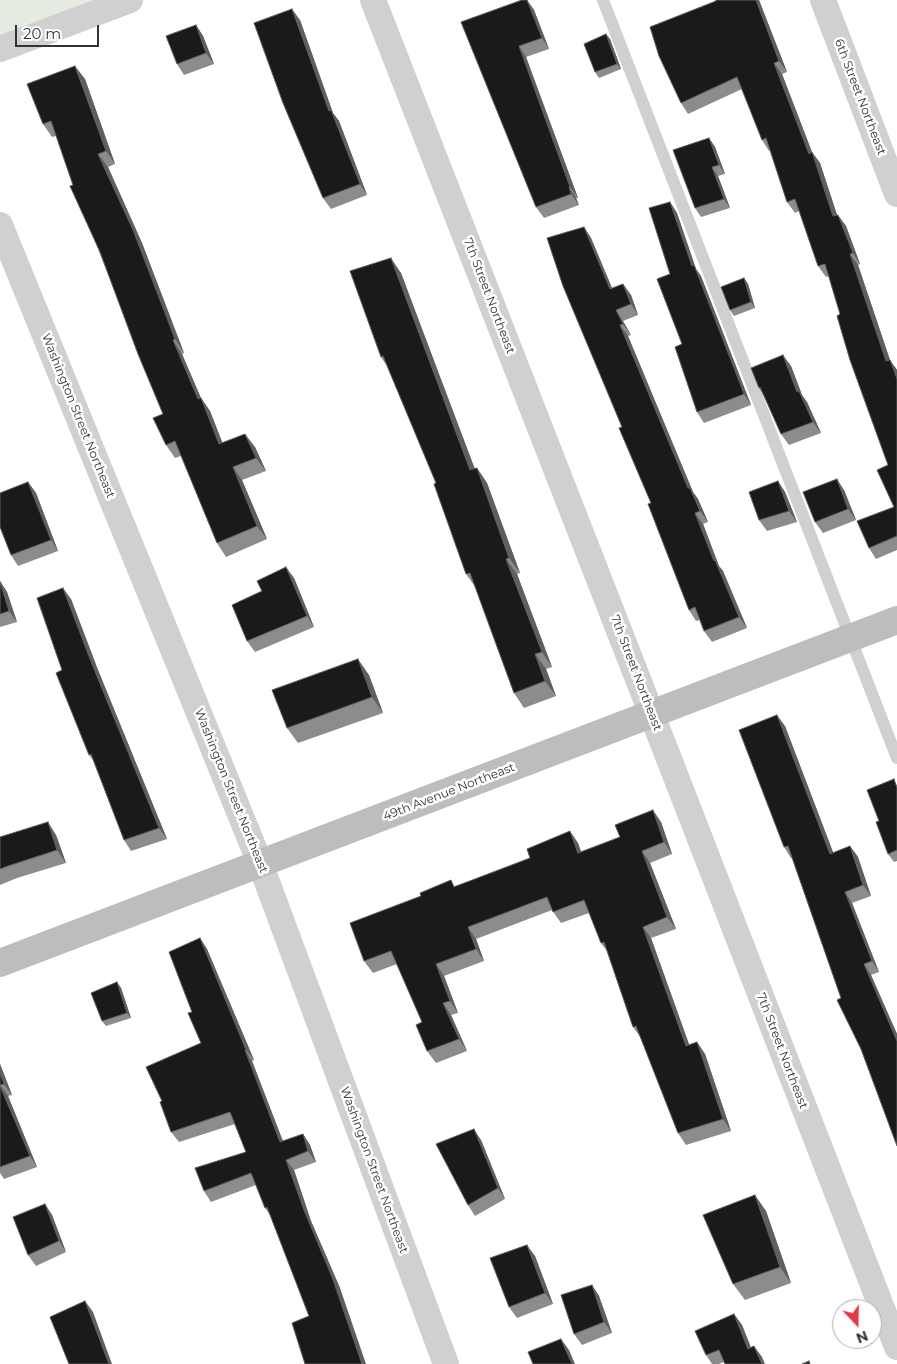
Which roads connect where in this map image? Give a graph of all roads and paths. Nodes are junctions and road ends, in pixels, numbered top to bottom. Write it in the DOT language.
graph roads {
  1 [pos="130,0"];
  2 [pos="373,0"];
  3 [pos="603,0"];
  4 [pos="823,0"];
  5 [pos="0,50"];
  6 [pos="897,194"];
  7 [pos="0,225"];
  8 [pos="897,620"];
  9 [pos="850,638"];
  10 [pos="652,714"];
  11 [pos="897,758"];
  12 [pos="260,863"];
  13 [pos="0,963"];
  14 [pos="897,1348"];
  15 [pos="446,1364"];
  1 -- 5 [label="street"];
  2 -- 10 [label="street, 7th Street Northeast"];
  3 -- 9 [label="lane"];
  4 -- 6 [label="street, 6th Street Northeast"];
  7 -- 12 [label="street, Washington Street Northeast"];
  8 -- 9 [label="street, 49th Avenue Northeast"];
  9 -- 10 [label="street, 49th Avenue Northeast"];
  9 -- 11 [label="lane"];
  10 -- 12 [label="street, 49th Avenue Northeast"];
  10 -- 14 [label="street, 7th Street Northeast"];
  12 -- 13 [label="street, 49th Avenue Northeast"];
  12 -- 15 [label="street, Washington Street Northeast"];
}
